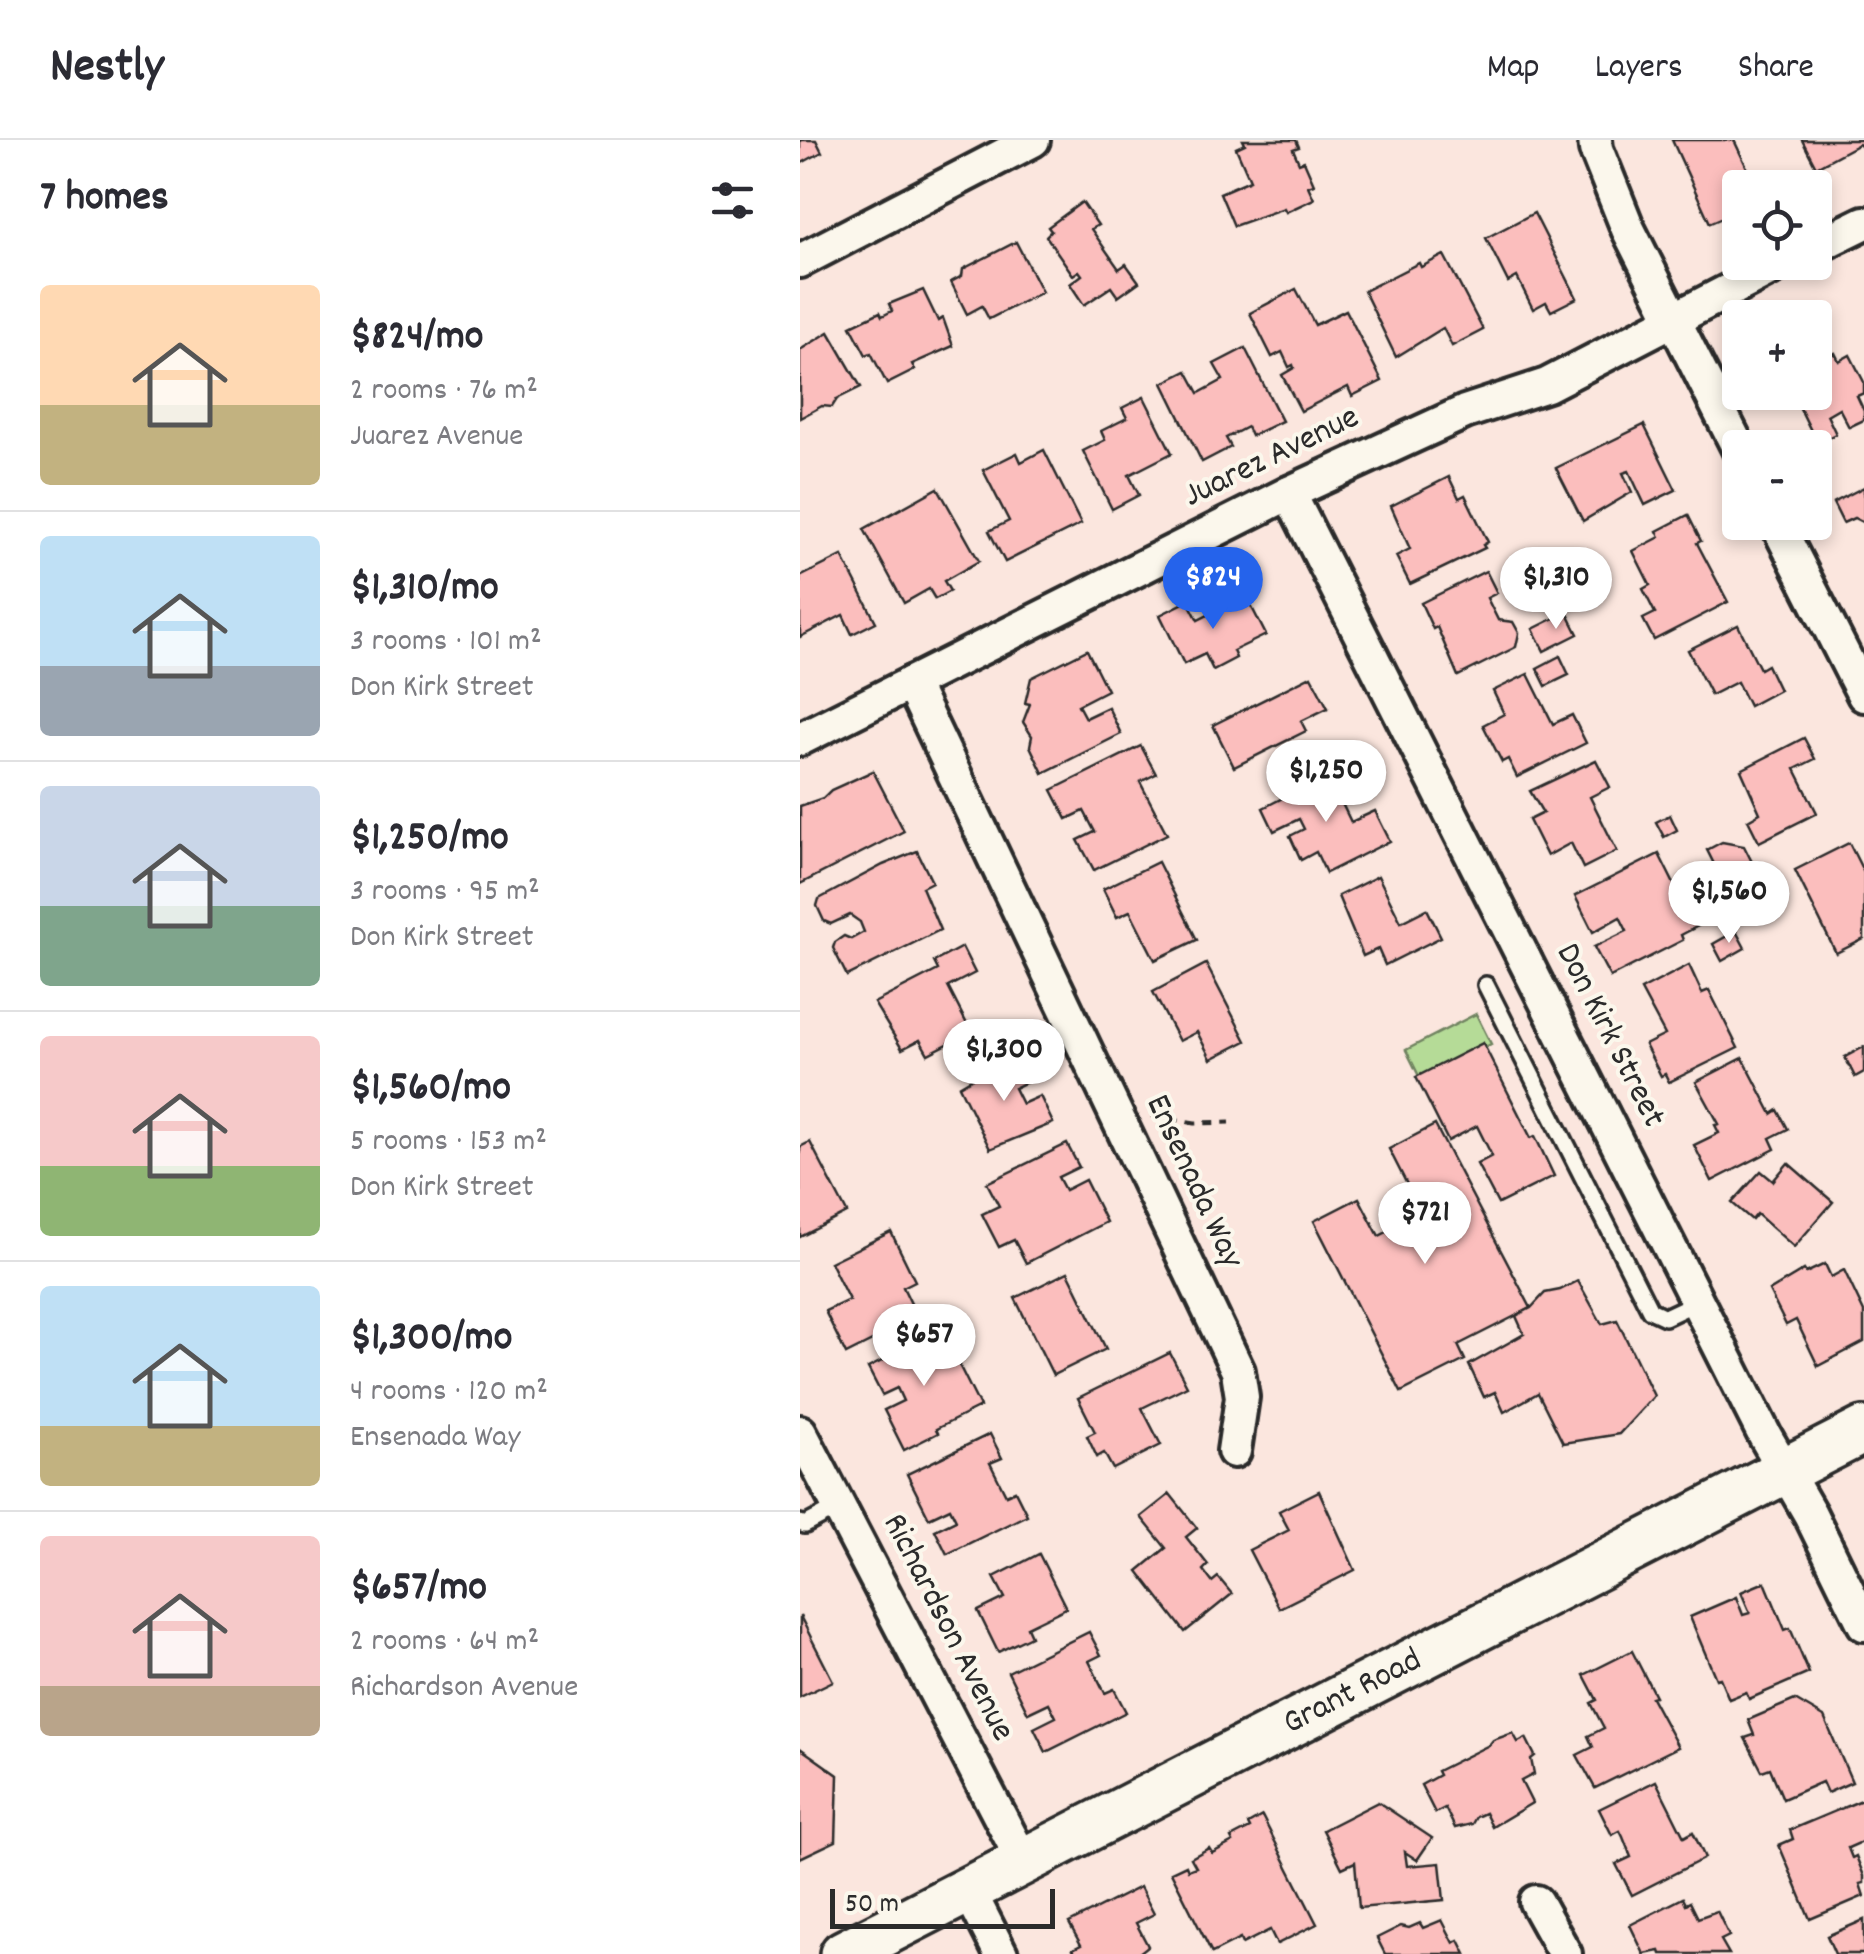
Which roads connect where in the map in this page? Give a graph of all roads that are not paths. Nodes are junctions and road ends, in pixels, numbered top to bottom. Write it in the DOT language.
graph roads {
  1 [pos="1033,140"];
  2 [pos="1595,140"];
  3 [pos="1864,223"];
  4 [pos="1832,239"];
  5 [pos="800,261"];
  6 [pos="1748,280"];
  7 [pos="1672,318"];
  8 [pos="1729,430"];
  9 [pos="1289,493"];
  10 [pos="1786,540"];
  11 [pos="1860,676"];
  12 [pos="911,683"];
  13 [pos="800,739"];
  14 [pos="1486,985"];
  15 [pos="1698,1301"];
  16 [pos="1864,1430"];
  17 [pos="800,1432"];
  18 [pos="1234,1451"];
  19 [pos="1785,1472"];
  20 [pos="839,1507"];
  21 [pos="800,1523"];
  22 [pos="1862,1619"];
  23 [pos="1023,1861"];
  24 [pos="968,1889"];
  25 [pos="1536,1902"];
  26 [pos="842,1954"];
  27 [pos="1001,1954"];
  28 [pos="1565,1954"];
  1 -- 5 [label="street"];
  2 -- 7 [label="street"];
  3 -- 4 [label="street"];
  6 -- 7 [label="street, Juarez Avenue"];
  7 -- 8 [label="street"];
  7 -- 9 [label="street, Juarez Avenue"];
  9 -- 12 [label="street, Juarez Avenue"];
  9 -- 15 [label="street, Don Kirk Street"];
  10 -- 11 [label="street"];
  12 -- 13 [label="street, Juarez Avenue"];
  12 -- 18 [label="street, Ensenada Way"];
  14 -- 15 [label="lane"];
  15 -- 19 [label="street, Don Kirk Street"];
  16 -- 19 [label="main road, Grant Road"];
  17 -- 20 [label="street, Richardson Avenue"];
  19 -- 22 [label="street, Don Kirk Street"];
  19 -- 23 [label="main road, Grant Road"];
  20 -- 21 [label="lane"];
  20 -- 23 [label="street, Richardson Avenue"];
  23 -- 24 [label="main road, Grant Road"];
  24 -- 26 [label="main road, Grant Road"];
  24 -- 27 [label="street"];
  25 -- 28 [label="street"];
}
